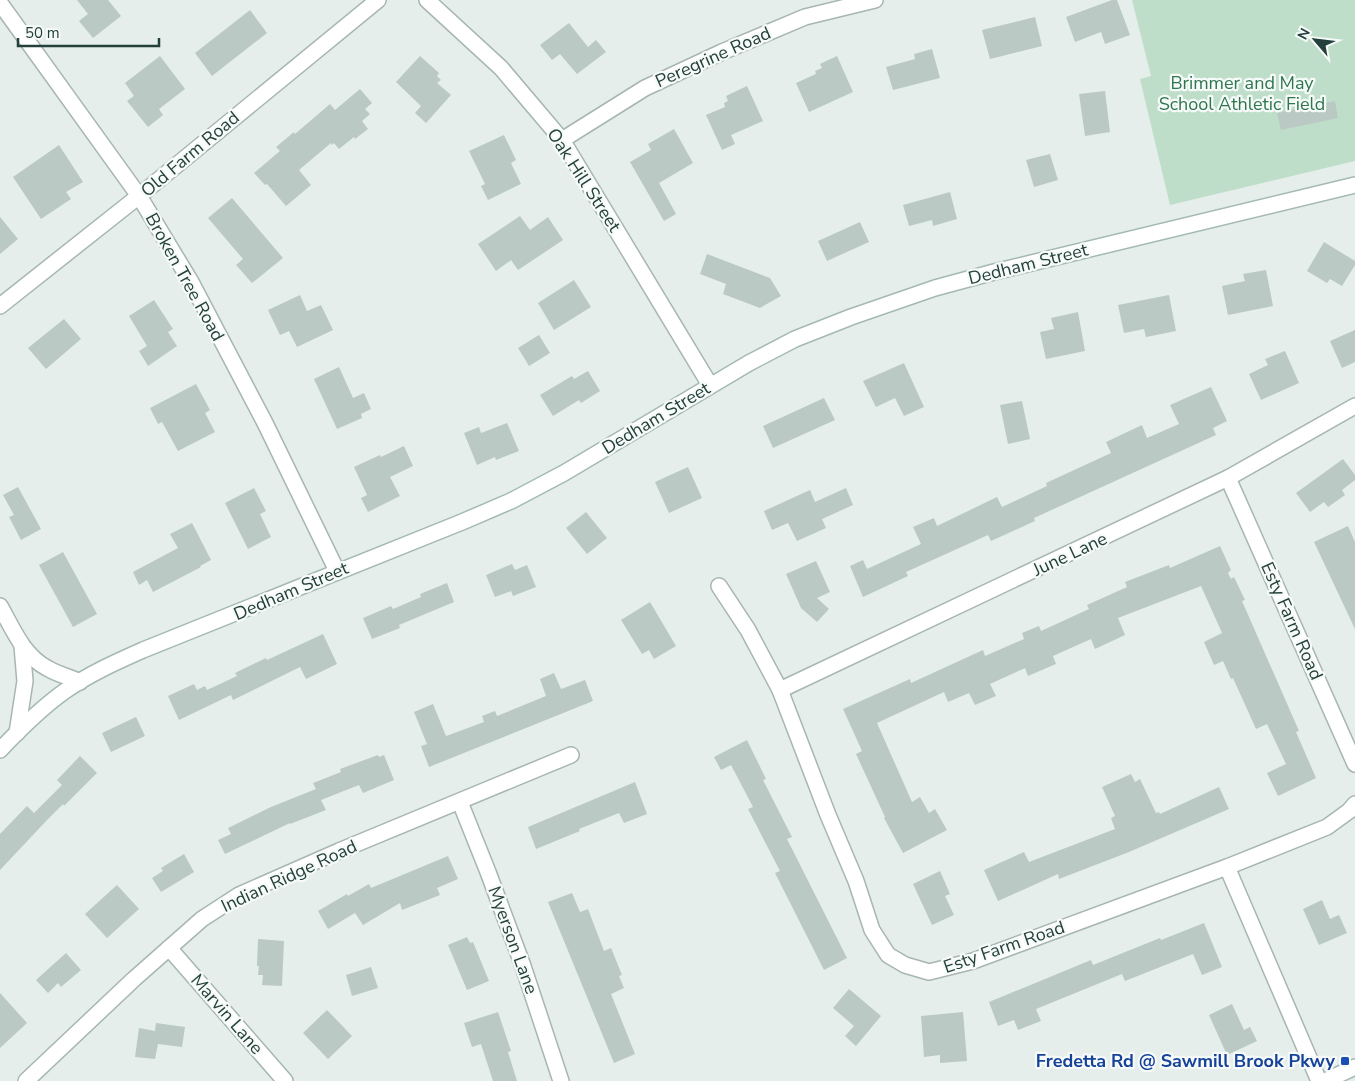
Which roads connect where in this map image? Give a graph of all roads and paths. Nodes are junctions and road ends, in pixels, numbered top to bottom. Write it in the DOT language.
graph roads {
  1 [pos="378,0"];
  2 [pos="427,0"];
  3 [pos="875,0"];
  4 [pos="0,4"];
  5 [pos="562,140"];
  6 [pos="1355,186"];
  7 [pos="139,196"];
  8 [pos="0,306"];
  9 [pos="710,385"];
  10 [pos="1355,406"];
  11 [pos="1228,478"];
  12 [pos="337,571"];
  13 [pos="719,586"];
  14 [pos="0,606"];
  15 [pos="22,646"];
  16 [pos="80,682"];
  17 [pos="780,690"];
  18 [pos="17,733"];
  19 [pos="0,750"];
  20 [pos="571,755"];
  21 [pos="1355,764"];
  22 [pos="460,802"];
  23 [pos="1355,804"];
  24 [pos="1227,867"];
  25 [pos="169,948"];
  26 [pos="1355,1067"];
  27 [pos="26,1081"];
  28 [pos="285,1081"];
  29 [pos="561,1081"];
  30 [pos="1319,1081"];
  31 [pos="1325,1081"];
  1 -- 7 [label="street, Old Farm Road"];
  2 -- 5 [label="street, Oak Hill Street"];
  3 -- 5 [label="street, Peregrine Road"];
  4 -- 7 [label="street, Broken Tree Road"];
  5 -- 9 [label="street, Oak Hill Street"];
  6 -- 9 [label="street, Dedham Street"];
  7 -- 8 [label="street, Old Farm Road"];
  7 -- 12 [label="street, Broken Tree Road"];
  9 -- 12 [label="street, Dedham Street"];
  10 -- 11 [label="street, June Lane"];
  11 -- 17 [label="street, June Lane"];
  11 -- 21 [label="street, Esty Farm Road"];
  12 -- 16 [label="street, Dedham Street"];
  13 -- 17 [label="street, Esty Farm Road"];
  14 -- 15 [label="street"];
  15 -- 16 [label="street"];
  15 -- 18 [label="street"];
  16 -- 18 [label="street, Dedham Street"];
  17 -- 24 [label="street, Esty Farm Road"];
  18 -- 19 [label="street, Dedham Street"];
  20 -- 22 [label="street, Indian Ridge Road"];
  22 -- 25 [label="street, Indian Ridge Road"];
  22 -- 29 [label="street, Myerson Lane"];
  23 -- 24 [label="street, Esty Farm Road"];
  24 -- 30 [label="street"];
  25 -- 27 [label="street, Indian Ridge Road"];
  25 -- 28 [label="street, Marvin Lane"];
  26 -- 31 [label="street"];
}
